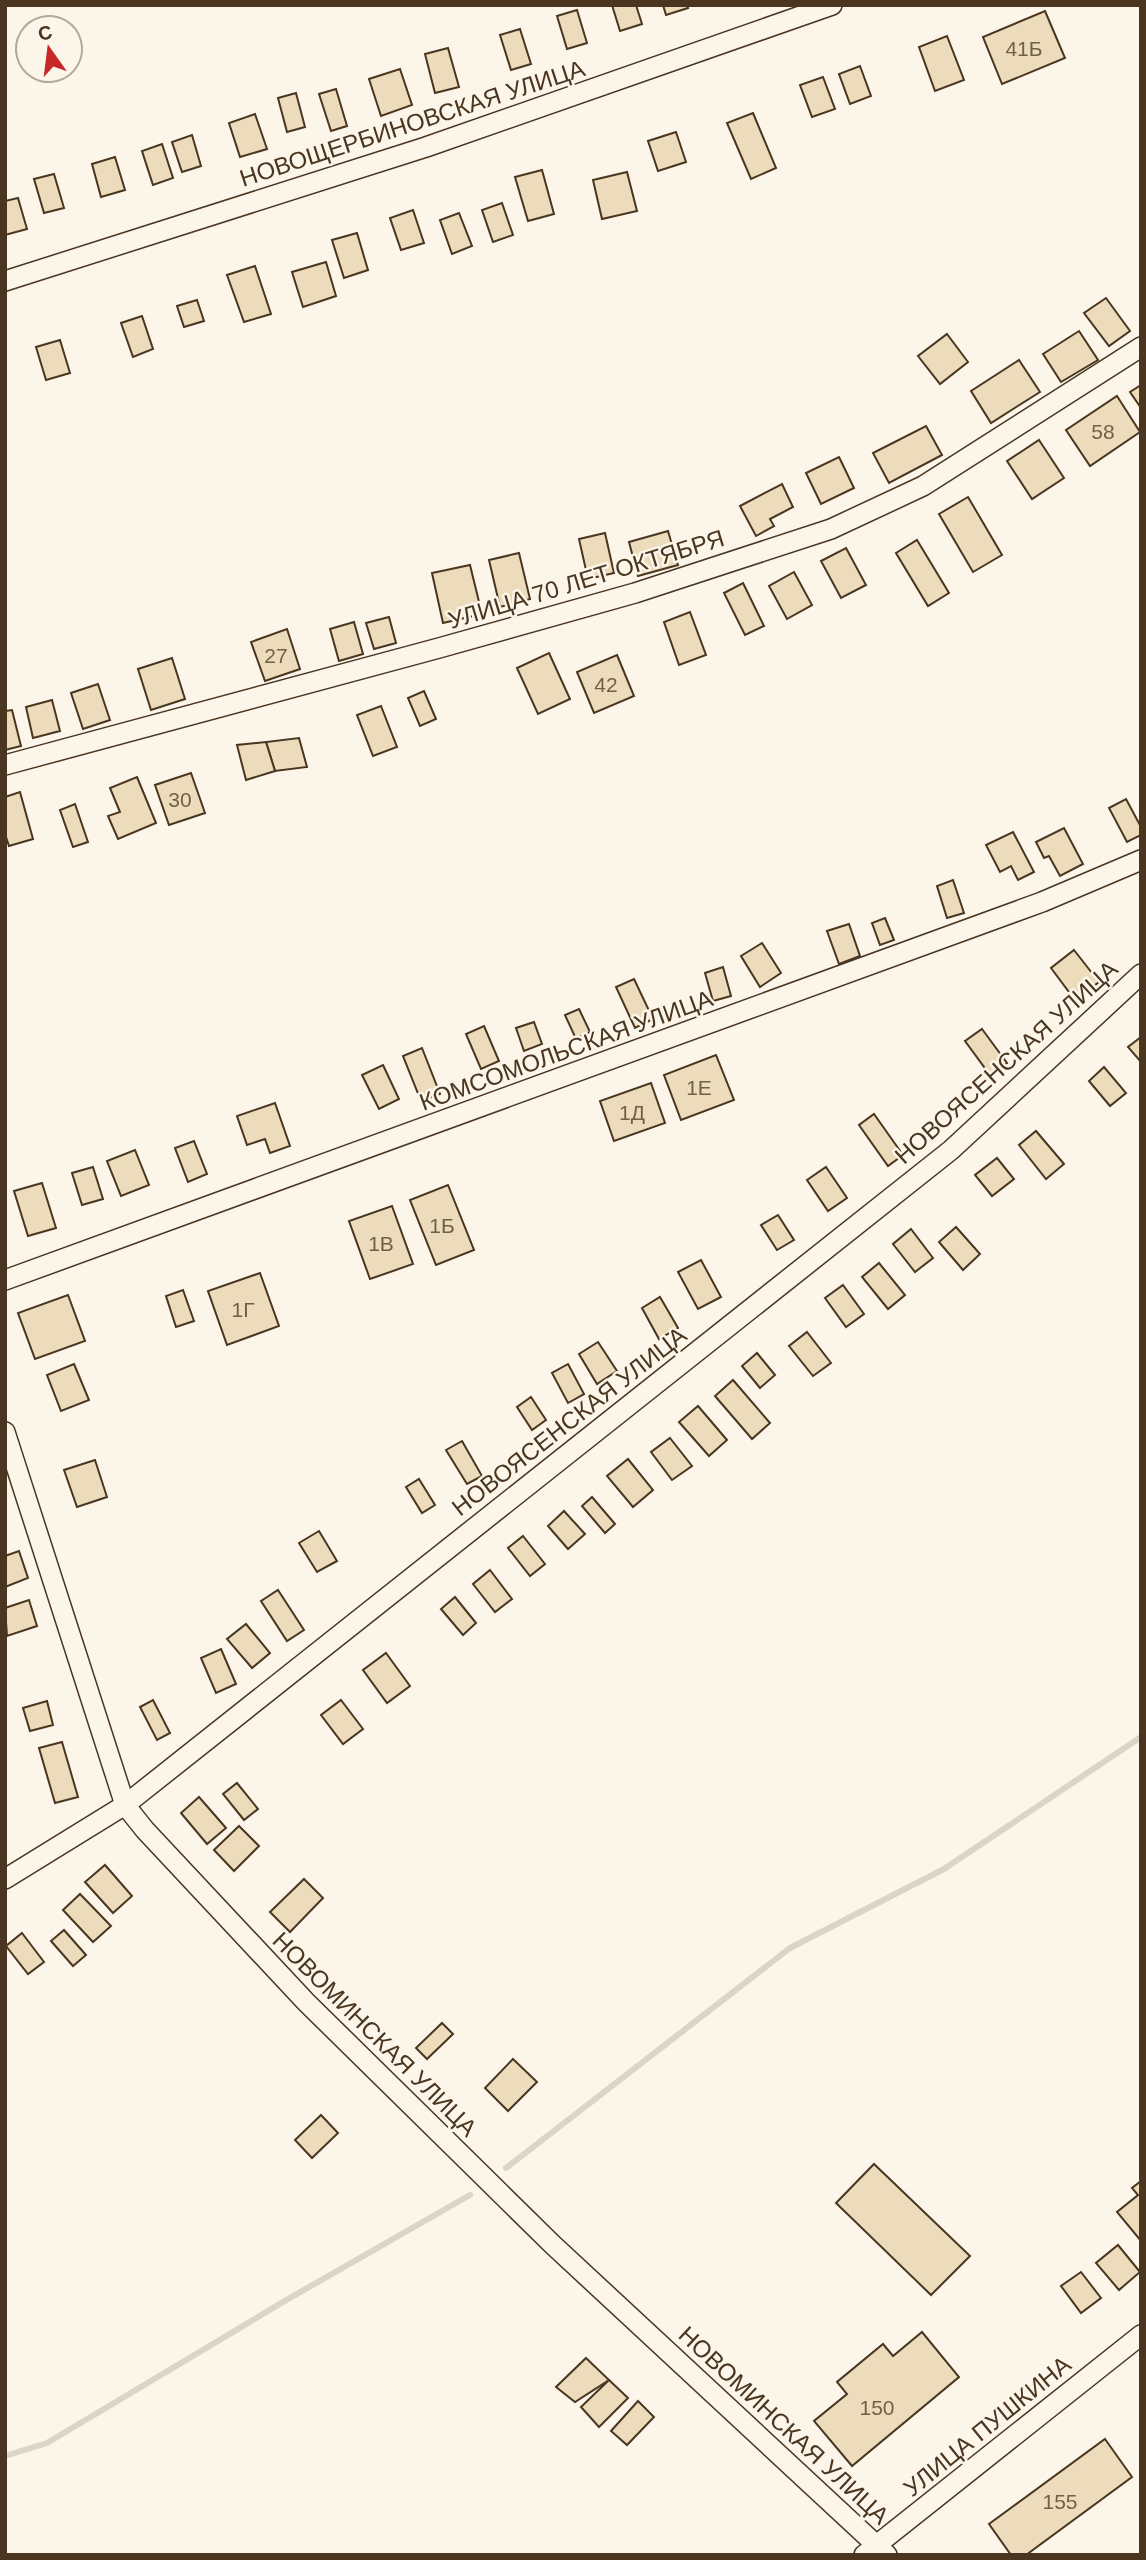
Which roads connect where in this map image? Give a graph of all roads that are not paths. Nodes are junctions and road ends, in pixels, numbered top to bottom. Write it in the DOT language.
graph roads {
  1 [pos="832,5"];
  2 [pos="5,281"];
  3 [pos="1141,347"];
  4 [pos="5,765"];
  5 [pos="1141,860"];
  6 [pos="1141,974"];
  7 [pos="5,1280"];
  8 [pos="5,1432"];
  9 [pos="125,1805"];
  10 [pos="5,1879"];
  11 [pos="1141,2335"];
  12 [pos="876,2552"];
  1 -- 2 [label="street, НОВОЩЕРБИНОВСКАЯ УЛИЦА"];
  3 -- 4 [label="street, УЛИЦА 70 ЛЕТ ОКТЯБРЯ"];
  5 -- 7 [label="street, КОМСОМОЛЬСКАЯ УЛИЦА"];
  6 -- 9 [label="street, НОВОЯСЕНСКАЯ УЛИЦА"];
  8 -- 9 [label="street, НОВОМИНСКАЯ УЛИЦА"];
  9 -- 10 [label="street, НОВОЯСЕНСКАЯ УЛИЦА"];
  9 -- 12 [label="street, НОВОМИНСКАЯ УЛИЦА"];
  11 -- 12 [label="street, УЛИЦА ПУШКИНА"];
}
